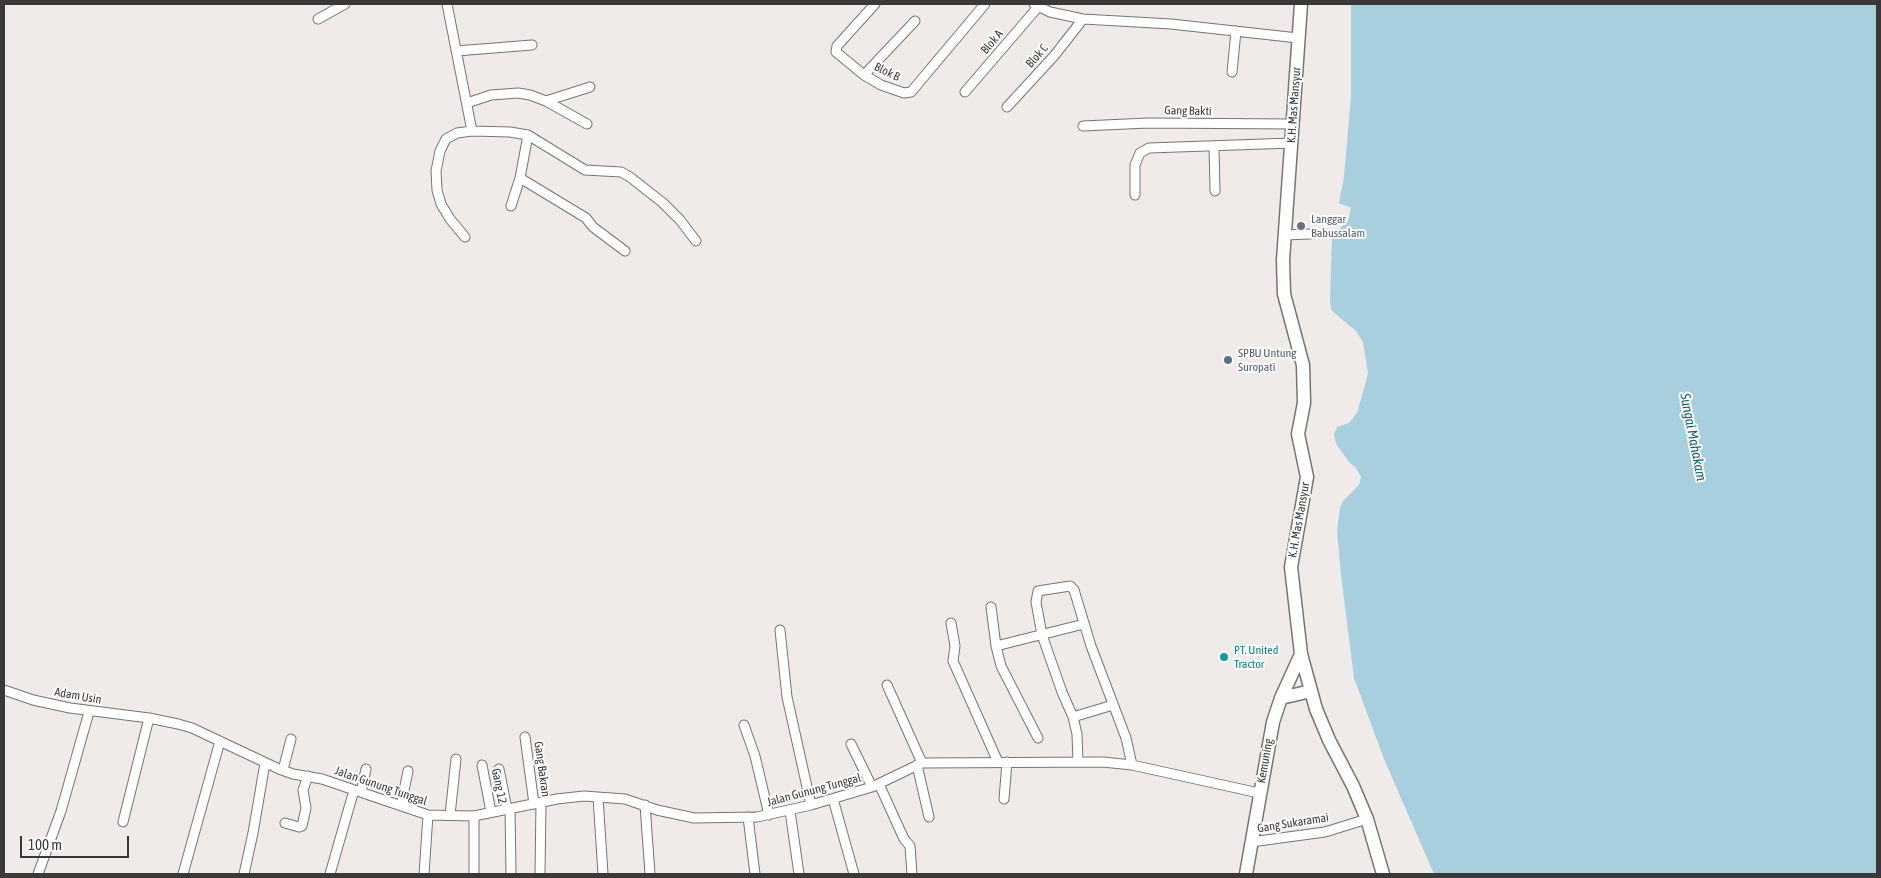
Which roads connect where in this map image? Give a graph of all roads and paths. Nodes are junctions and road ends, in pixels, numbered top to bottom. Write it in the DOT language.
graph roads {
  1 [pos="345,4"];
  2 [pos="447,4"];
  3 [pos="876,4"];
  4 [pos="985,4"];
  5 [pos="1292,4"];
  6 [pos="1301,4"];
  7 [pos="1036,5"];
  8 [pos="318,19"];
  9 [pos="1083,19"];
  10 [pos="915,21"];
  11 [pos="1236,31"];
  12 [pos="1298,38"];
  13 [pos="532,45"];
  14 [pos="456,51"];
  15 [pos="1232,72"];
  16 [pos="864,74"];
  17 [pos="590,87"];
  18 [pos="966,92"];
  19 [pos="546,101"];
  20 [pos="467,103"];
  21 [pos="1007,107"];
  22 [pos="587,124"];
  23 [pos="1292,124"];
  24 [pos="1083,126"];
  25 [pos="472,131"];
  26 [pos="528,135"];
  27 [pos="1292,143"];
  28 [pos="1214,146"];
  29 [pos="520,178"];
  30 [pos="1215,191"];
  31 [pos="1135,195"];
  32 [pos="511,206"];
  33 [pos="1310,234"];
  34 [pos="1284,235"];
  35 [pos="465,237"];
  36 [pos="696,240"];
  37 [pos="625,251"];
  38 [pos="991,608"];
  39 [pos="951,623"];
  40 [pos="1084,624"];
  41 [pos="780,630"];
  42 [pos="1042,635"];
  43 [pos="996,646"];
  44 [pos="1301,654"];
  45 [pos="887,685"];
  46 [pos="4,690"];
  47 [pos="1311,691"];
  48 [pos="1280,698"];
  49 [pos="1113,705"];
  50 [pos="90,712"];
  51 [pos="1073,717"];
  52 [pos="149,718"];
  53 [pos="744,725"];
  54 [pos="524,737"];
  55 [pos="1038,738"];
  56 [pos="291,739"];
  57 [pos="220,741"];
  58 [pos="851,744"];
  59 [pos="456,759"];
  60 [pos="1003,762"];
  61 [pos="1078,762"];
  62 [pos="265,763"];
  63 [pos="920,764"];
  64 [pos="482,765"];
  65 [pos="1132,765"];
  66 [pos="366,769"];
  67 [pos="499,769"];
  68 [pos="283,770"];
  69 [pos="408,771"];
  70 [pos="308,776"];
  71 [pos="876,785"];
  72 [pos="357,791"];
  73 [pos="1259,793"];
  74 [pos="598,797"];
  75 [pos="833,799"];
  76 [pos="1004,799"];
  77 [pos="538,804"];
  78 [pos="645,805"];
  79 [pos="811,805"];
  80 [pos="401,806"];
  81 [pos="509,808"];
  82 [pos="790,811"];
  83 [pos="491,812"];
  84 [pos="428,815"];
  85 [pos="450,815"];
  86 [pos="769,815"];
  87 [pos="474,816"];
  88 [pos="748,817"];
  89 [pos="929,817"];
  90 [pos="1367,819"];
  91 [pos="123,822"];
  92 [pos="285,823"];
  93 [pos="1251,842"];
  94 [pos="38,874"];
  95 [pos="183,874"];
  96 [pos="244,874"];
  97 [pos="330,874"];
  98 [pos="424,874"];
  99 [pos="474,874"];
  100 [pos="511,874"];
  101 [pos="540,874"];
  102 [pos="603,874"];
  103 [pos="650,874"];
  104 [pos="754,874"];
  105 [pos="799,874"];
  106 [pos="854,874"];
  107 [pos="912,874"];
  108 [pos="1246,874"];
  109 [pos="1383,874"];
  1 -- 8 [label="street"];
  2 -- 14 [label="street"];
  3 -- 16 [label="street, Blok B"];
  4 -- 16 [label="street, Blok B"];
  5 -- 6 [label="street"];
  6 -- 12 [label="main road, K.H. Mas Mansyur"];
  7 -- 9 [label="street"];
  7 -- 18 [label="street, Blok A"];
  9 -- 11 [label="street"];
  9 -- 21 [label="street, Blok C"];
  10 -- 16 [label="street"];
  11 -- 12 [label="street"];
  11 -- 15 [label="street"];
  12 -- 23 [label="main road, K.H. Mas Mansyur"];
  13 -- 14 [label="street"];
  14 -- 20 [label="street"];
  17 -- 19 [label="street"];
  19 -- 20 [label="street"];
  19 -- 22 [label="street"];
  20 -- 25 [label="street"];
  23 -- 24 [label="street, Gang Bakti"];
  23 -- 27 [label="main road, K.H. Mas Mansyur"];
  25 -- 26 [label="street"];
  25 -- 35 [label="street"];
  26 -- 29 [label="street"];
  26 -- 36 [label="street"];
  27 -- 28 [label="street"];
  27 -- 34 [label="main road, K.H. Mas Mansyur"];
  28 -- 30 [label="street"];
  28 -- 31 [label="street"];
  29 -- 32 [label="street"];
  29 -- 37 [label="street"];
  33 -- 34 [label="street"];
  34 -- 44 [label="main road, K.H. Mas Mansyur"];
  38 -- 43 [label="street"];
  39 -- 60 [label="street"];
  40 -- 42 [label="street"];
  40 -- 42 [label="street"];
  40 -- 49 [label="street"];
  41 -- 79 [label="street"];
  42 -- 43 [label="street"];
  42 -- 51 [label="street"];
  43 -- 55 [label="street"];
  44 -- 47 [label="main road, K.H. Mas Mansyur"];
  44 -- 48 [label="main road, Kemuning"];
  45 -- 63 [label="street"];
  46 -- 50 [label="street, Adam Usin"];
  47 -- 48 [label="main road"];
  47 -- 90 [label="main road, K.H. Mas Mansyur"];
  48 -- 73 [label="main road, Kemuning"];
  49 -- 51 [label="street"];
  49 -- 65 [label="street"];
  50 -- 52 [label="street, Adam Usin"];
  50 -- 94 [label="street"];
  51 -- 61 [label="street"];
  52 -- 57 [label="street, Jalan Gunung Tunggal"];
  52 -- 91 [label="street"];
  53 -- 86 [label="street"];
  54 -- 77 [label="street, Gang Bakran"];
  56 -- 68 [label="street"];
  57 -- 62 [label="street, Jalan Gunung Tunggal"];
  57 -- 95 [label="street"];
  58 -- 71 [label="street"];
  59 -- 85 [label="street"];
  60 -- 61 [label="street, Jalan Gunung Tunggal"];
  60 -- 63 [label="street, Jalan Gunung Tunggal"];
  60 -- 76 [label="street"];
  61 -- 65 [label="street, Jalan Gunung Tunggal"];
  62 -- 68 [label="street, Jalan Gunung Tunggal"];
  62 -- 96 [label="street"];
  63 -- 71 [label="street, Jalan Gunung Tunggal"];
  63 -- 89 [label="street"];
  64 -- 83 [label="street, Gang 12"];
  65 -- 73 [label="street, Jalan Gunung Tunggal"];
  66 -- 72 [label="street"];
  67 -- 81 [label="street"];
  68 -- 70 [label="street, Jalan Gunung Tunggal"];
  69 -- 80 [label="street"];
  70 -- 72 [label="street, Jalan Gunung Tunggal"];
  70 -- 92 [label="street"];
  71 -- 75 [label="street, Jalan Gunung Tunggal"];
  71 -- 107 [label="street"];
  72 -- 80 [label="street, Jalan Gunung Tunggal"];
  72 -- 97 [label="street"];
  73 -- 93 [label="main road, Kemuning"];
  74 -- 77 [label="street, Jalan Gunung Tunggal"];
  74 -- 78 [label="street, Jalan Gunung Tunggal"];
  74 -- 102 [label="street"];
  75 -- 79 [label="street, Jalan Gunung Tunggal"];
  75 -- 106 [label="street"];
  77 -- 81 [label="street, Jalan Gunung Tunggal"];
  77 -- 101 [label="street, Gang Bakran"];
  78 -- 88 [label="street, Jalan Gunung Tunggal"];
  78 -- 103 [label="street"];
  79 -- 82 [label="street, Jalan Gunung Tunggal"];
  80 -- 84 [label="street, Jalan Gunung Tunggal"];
  81 -- 83 [label="street, Jalan Gunung Tunggal"];
  81 -- 100 [label="street"];
  82 -- 86 [label="street, Jalan Gunung Tunggal"];
  82 -- 105 [label="street"];
  83 -- 87 [label="street, Jalan Gunung Tunggal"];
  84 -- 85 [label="street, Jalan Gunung Tunggal"];
  84 -- 98 [label="street"];
  85 -- 87 [label="street, Jalan Gunung Tunggal"];
  86 -- 88 [label="street, Jalan Gunung Tunggal"];
  87 -- 99 [label="street"];
  88 -- 104 [label="street"];
  90 -- 93 [label="street, Gang Sukaramai"];
  90 -- 109 [label="main road, K.H. Mas Mansyur"];
  93 -- 108 [label="main road, Kemuning"];
}
